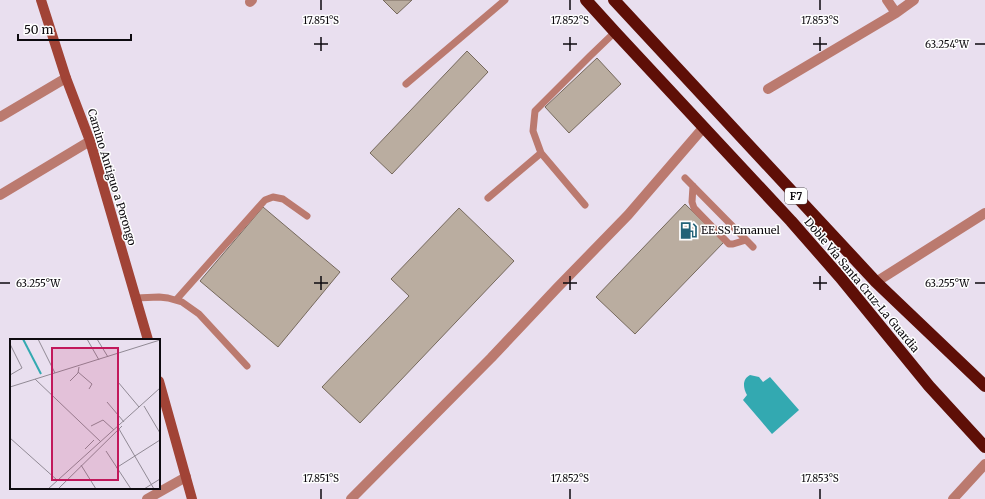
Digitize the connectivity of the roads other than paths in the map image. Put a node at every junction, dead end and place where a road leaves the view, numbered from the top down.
1 (41, 0) edge
2 (505, 0) edge
3 (586, 0) edge
4 (614, 0) edge
5 (887, 0) edge
6 (914, 0) edge
7 (896, 13) junction
8 (614, 32) junction
9 (66, 78) junction
10 (406, 84) dead end
11 (768, 89) dead end
12 (0, 117) edge
13 (703, 128) junction
14 (90, 141) junction
15 (541, 153) junction
16 (685, 178) dead end
17 (693, 186) junction
18 (0, 195) edge
19 (488, 198) dead end
20 (585, 205) dead end
21 (985, 213) edge
22 (307, 216) dead end
23 (746, 240) junction
24 (753, 247) dead end
25 (876, 282) junction
26 (136, 298) junction
27 (176, 300) junction
28 (148, 339) edge
29 (247, 366) dead end
30 (160, 385) edge
31 (985, 386) edge
32 (985, 447) edge
33 (985, 464) edge
34 (186, 477) junction
35 (147, 499) edge
36 (192, 499) edge
37 (351, 499) edge
38 (953, 499) edge

1 - 9 street, Camino Antiguo a Porongo
2 - 10 lane
3 - 8 highway, Doble Vía Santa Cruz-La Guardia / F7
4 - 25 highway, Doble Vía Santa Cruz-La Guardia / F7
5 - 7 street
6 - 7 street
7 - 11 street
8 - 13 highway, Doble Vía Santa Cruz-La Guardia / F7
8 - 15 lane
9 - 12 street
9 - 14 street, Camino Antiguo a Porongo
13 - 32 highway, Doble Vía Santa Cruz-La Guardia / F7
13 - 37 street
14 - 18 street
14 - 26 street, Camino Antiguo a Porongo
15 - 19 lane
15 - 20 lane
16 - 17 lane
17 - 23 lane
17 - 23 lane
21 - 25 street
22 - 27 lane
23 - 24 lane
25 - 31 highway, Doble Vía Santa Cruz-La Guardia / F7
26 - 27 lane
26 - 28 street, Camino Antiguo a Porongo
27 - 29 lane
30 - 34 street
33 - 38 street
34 - 35 street
34 - 36 street

